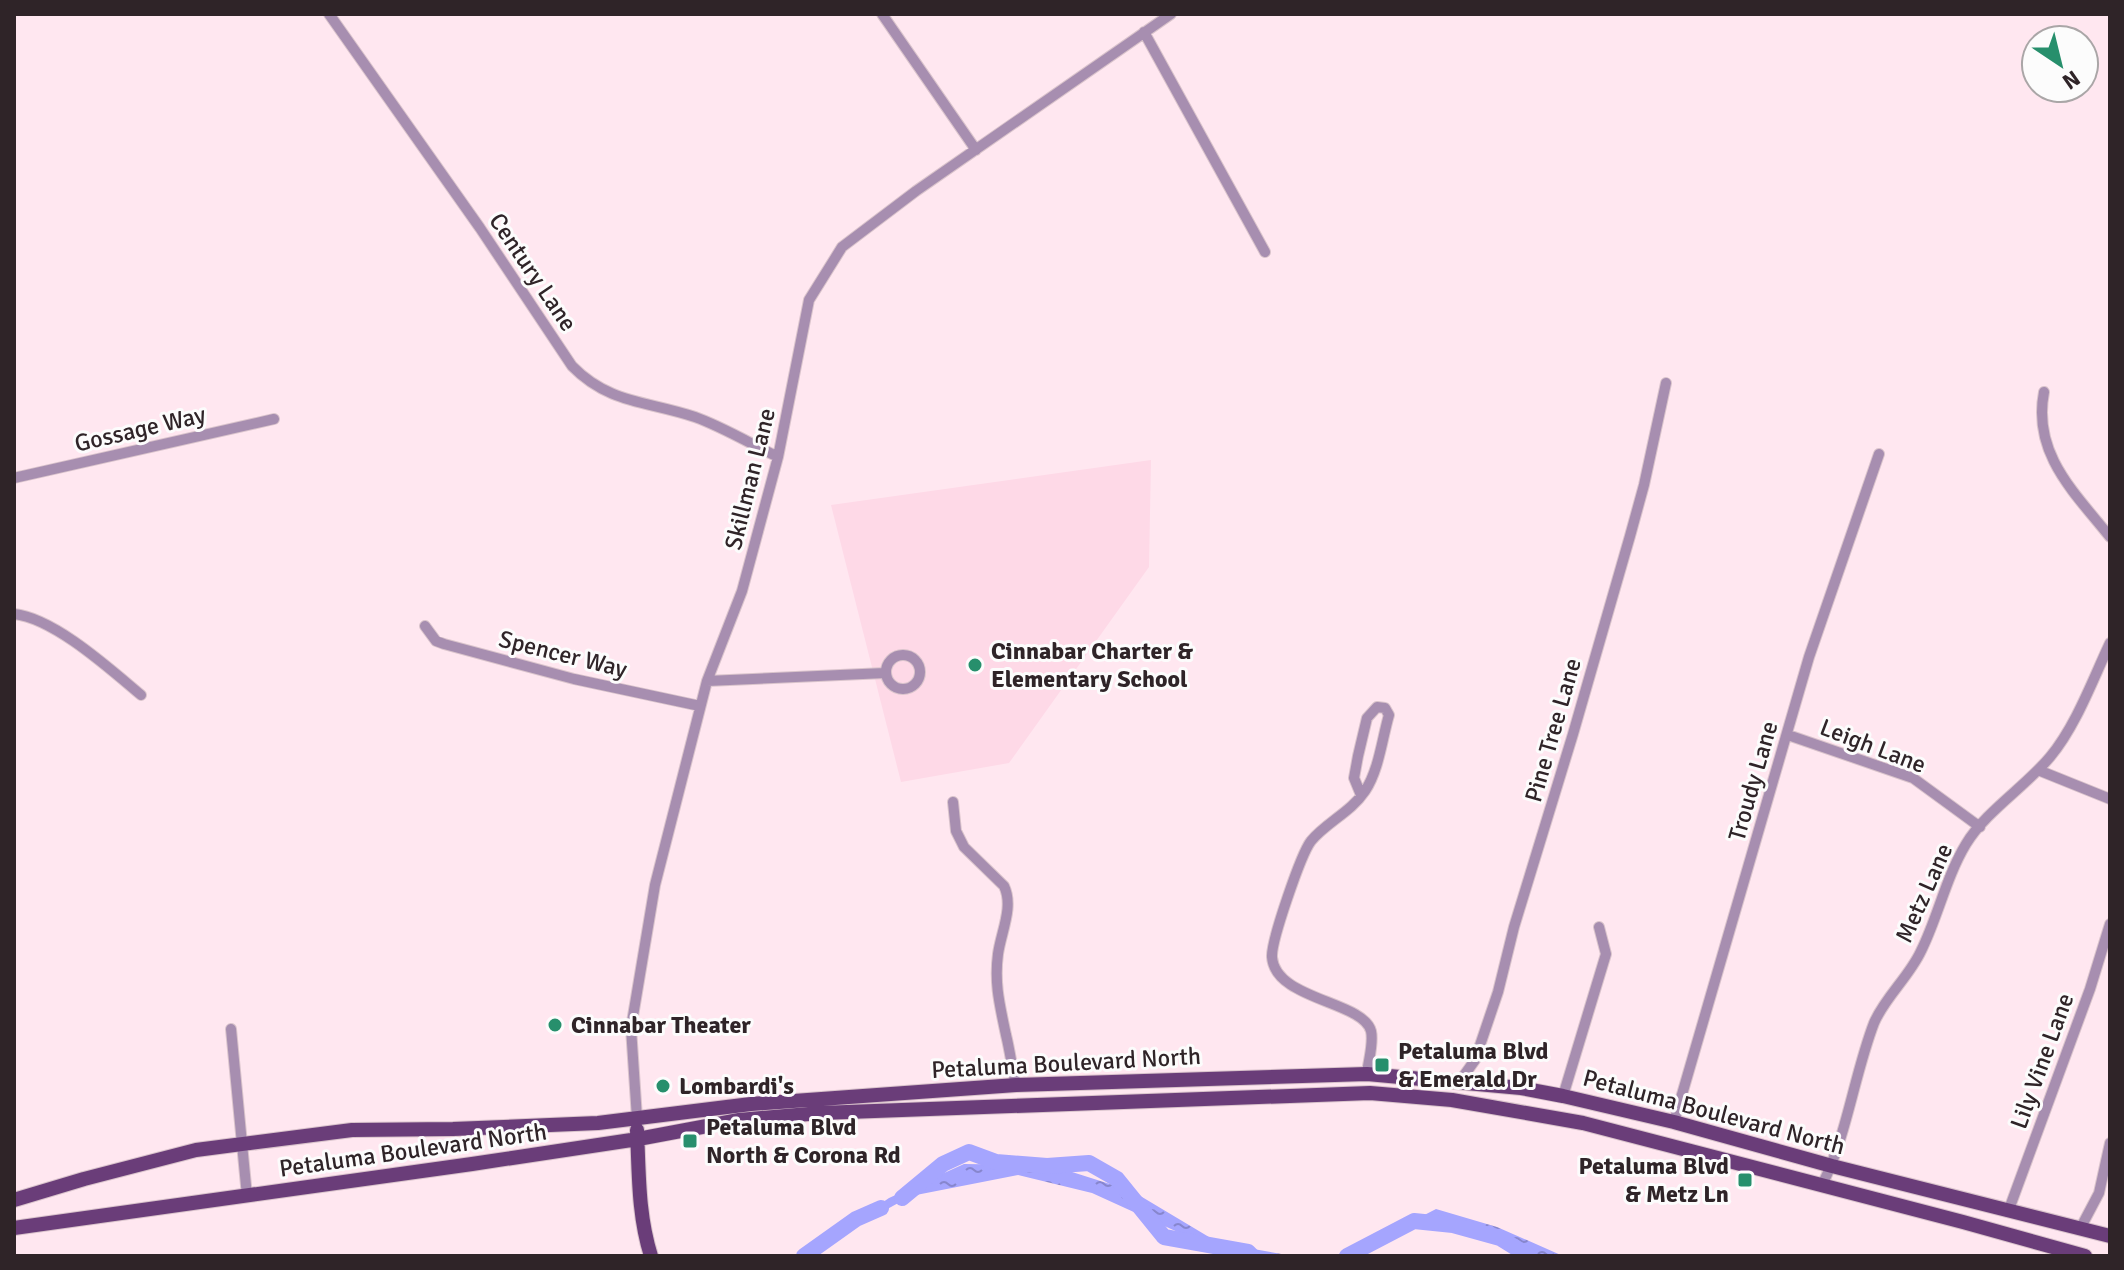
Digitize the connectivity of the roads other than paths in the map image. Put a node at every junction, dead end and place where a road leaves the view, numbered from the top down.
1 (329, 14) edge
2 (882, 14) edge
3 (1171, 14) edge
4 (1144, 32) junction
5 (976, 150) junction
6 (1265, 252) dead end
7 (1666, 383) dead end
8 (2044, 392) dead end
9 (274, 419) dead end
10 (1879, 454) dead end
11 (778, 457) junction
12 (14, 478) edge
13 (2110, 537) edge
14 (14, 614) edge
15 (425, 626) dead end
16 (2110, 643) edge
17 (885, 673) dead end
18 (707, 681) junction
19 (141, 695) dead end
20 (700, 706) junction
21 (1788, 735) junction
22 (2038, 770) junction
23 (1361, 795) junction
24 (2110, 799) edge
25 (953, 802) dead end
26 (1980, 827) junction
27 (2110, 924) edge
28 (1599, 927) dead end
29 (231, 1029) dead end
30 (1367, 1074) junction
31 (1460, 1081) junction
32 (1016, 1085) junction
33 (1563, 1096) junction
34 (637, 1118) junction
35 (1674, 1122) junction
36 (638, 1139) junction
37 (2110, 1143) edge
38 (241, 1145) junction
39 (1832, 1166) junction
40 (1822, 1185) junction
41 (247, 1196) junction
42 (14, 1200) edge
43 (2008, 1212) junction
44 (14, 1228) edge
45 (2080, 1229) junction
46 (2110, 1236) edge
47 (651, 1256) edge
48 (2085, 1256) edge

1 - 11 street, Century Lane
2 - 5 street
3 - 4 street, Skillman Lane
4 - 5 street, Skillman Lane
4 - 6 street
5 - 11 street, Skillman Lane
7 - 31 street, Pine Tree Lane
8 - 13 street
9 - 12 street, Gossage Way
10 - 21 street, Troudy Lane
11 - 18 street, Skillman Lane
14 - 19 street
15 - 20 street, Spencer Way
16 - 22 street, Metz Lane
17 - 18 street
18 - 20 street, Skillman Lane
20 - 34 street, Skillman Lane
21 - 26 street, Leigh Lane
21 - 35 street, Troudy Lane
22 - 24 street
22 - 26 street, Metz Lane
23 - 23 street
23 - 30 street
25 - 32 street
26 - 39 street, Metz Lane
27 - 43 street, Lily Vine Lane
28 - 33 street
29 - 38 street
30 - 31 main road, Petaluma Boulevard North
30 - 32 main road, Petaluma Boulevard North
31 - 33 main road, Petaluma Boulevard North
32 - 34 main road, Petaluma Boulevard North
33 - 35 main road, Petaluma Boulevard North
34 - 36 main road
34 - 38 main road, Petaluma Boulevard North
35 - 39 main road, Petaluma Boulevard North
36 - 40 main road, Petaluma Boulevard North
36 - 41 main road, Petaluma Boulevard North
36 - 47 main road
37 - 45 street
38 - 41 street
38 - 42 main road, Petaluma Boulevard North
39 - 40 street, Metz Lane
39 - 43 main road, Petaluma Boulevard North
40 - 48 main road, Petaluma Boulevard North
41 - 44 main road, Petaluma Boulevard North
43 - 45 main road, Petaluma Boulevard North
45 - 46 main road, Petaluma Boulevard North

